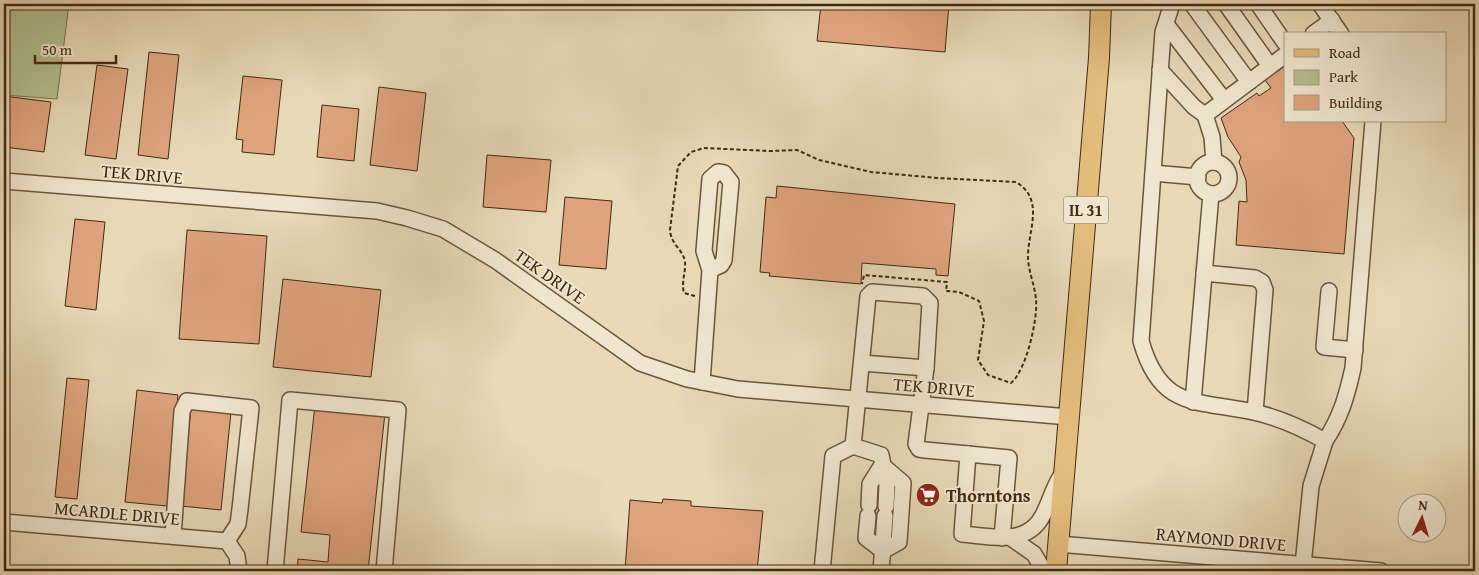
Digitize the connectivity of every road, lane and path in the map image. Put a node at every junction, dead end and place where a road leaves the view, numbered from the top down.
1 (1101, 4) edge
2 (1172, 4) edge
3 (1192, 4) edge
4 (1226, 4) edge
5 (1258, 4) edge
6 (1320, 4) edge
7 (1332, 20) junction
8 (1166, 24) junction
9 (1317, 32) edge
10 (1340, 32) edge
11 (1284, 42) edge
12 (1284, 56) edge
13 (1270, 66) junction
14 (1160, 70) junction
15 (1249, 82) junction
16 (1224, 100) junction
17 (1204, 115) junction
18 (1373, 122) edge
19 (1214, 162) junction
20 (1153, 173) junction
21 (1198, 177) junction
22 (4, 181) edge
23 (1212, 194) junction
24 (710, 270) junction
25 (1204, 273) junction
26 (1328, 292) dead end
27 (870, 294) junction
28 (708, 297) junction
29 (1355, 350) junction
30 (862, 363) junction
31 (926, 368) junction
32 (702, 382) junction
33 (858, 399) junction
34 (1193, 402) junction
35 (922, 404) junction
36 (1255, 412) junction
37 (1069, 417) junction
38 (1325, 440) junction
39 (854, 446) junction
40 (968, 454) junction
41 (882, 465) junction
42 (1064, 470) junction
43 (881, 511) junction
44 (4, 522) edge
45 (172, 536) junction
46 (1007, 538) junction
47 (227, 541) junction
48 (1058, 544) junction
49 (883, 551) junction
50 (1303, 565) junction
51 (239, 571) edge
52 (275, 571) edge
53 (384, 571) edge
54 (822, 571) edge
55 (881, 571) edge
56 (1044, 571) edge
57 (1056, 571) edge
58 (1381, 571) edge

1 - 37 main road, IL 31
2 - 8 street
3 - 15 street
4 - 13 street
5 - 11 street
6 - 7 street
7 - 9 street
7 - 10 street
8 - 14 street
8 - 16 street
12 - 13 street
13 - 15 street
14 - 17 street
14 - 20 street
15 - 16 street
16 - 17 street
17 - 19 street
18 - 29 street
19 - 21 street
19 - 23 street
20 - 21 street
20 - 34 street
21 - 23 street
22 - 32 street, TEK DRIVE
23 - 25 street
24 - 24 street
24 - 28 street
25 - 34 street
25 - 36 street
26 - 29 street
27 - 28 path
27 - 30 street
27 - 31 street
28 - 32 street
29 - 38 street
30 - 31 street
30 - 33 street
31 - 35 street
32 - 33 street, TEK DRIVE
33 - 35 street, TEK DRIVE
33 - 39 street
34 - 36 street
35 - 37 street, TEK DRIVE
35 - 40 street
36 - 38 street
37 - 42 main road, IL 31
38 - 50 street
39 - 41 street
39 - 54 street
40 - 46 street
40 - 46 street
41 - 43 street
41 - 43 street
41 - 49 street
42 - 46 street
42 - 48 main road, IL 31
43 - 49 street
43 - 49 street
44 - 45 street, MCARDLE DRIVE
45 - 47 street, MCARDLE DRIVE
45 - 47 street
46 - 56 street
47 - 51 street
48 - 50 street, RAYMOND DRIVE
48 - 57 main road, IL 31
49 - 55 street
50 - 58 street, RAYMOND DRIVE
52 - 53 street

